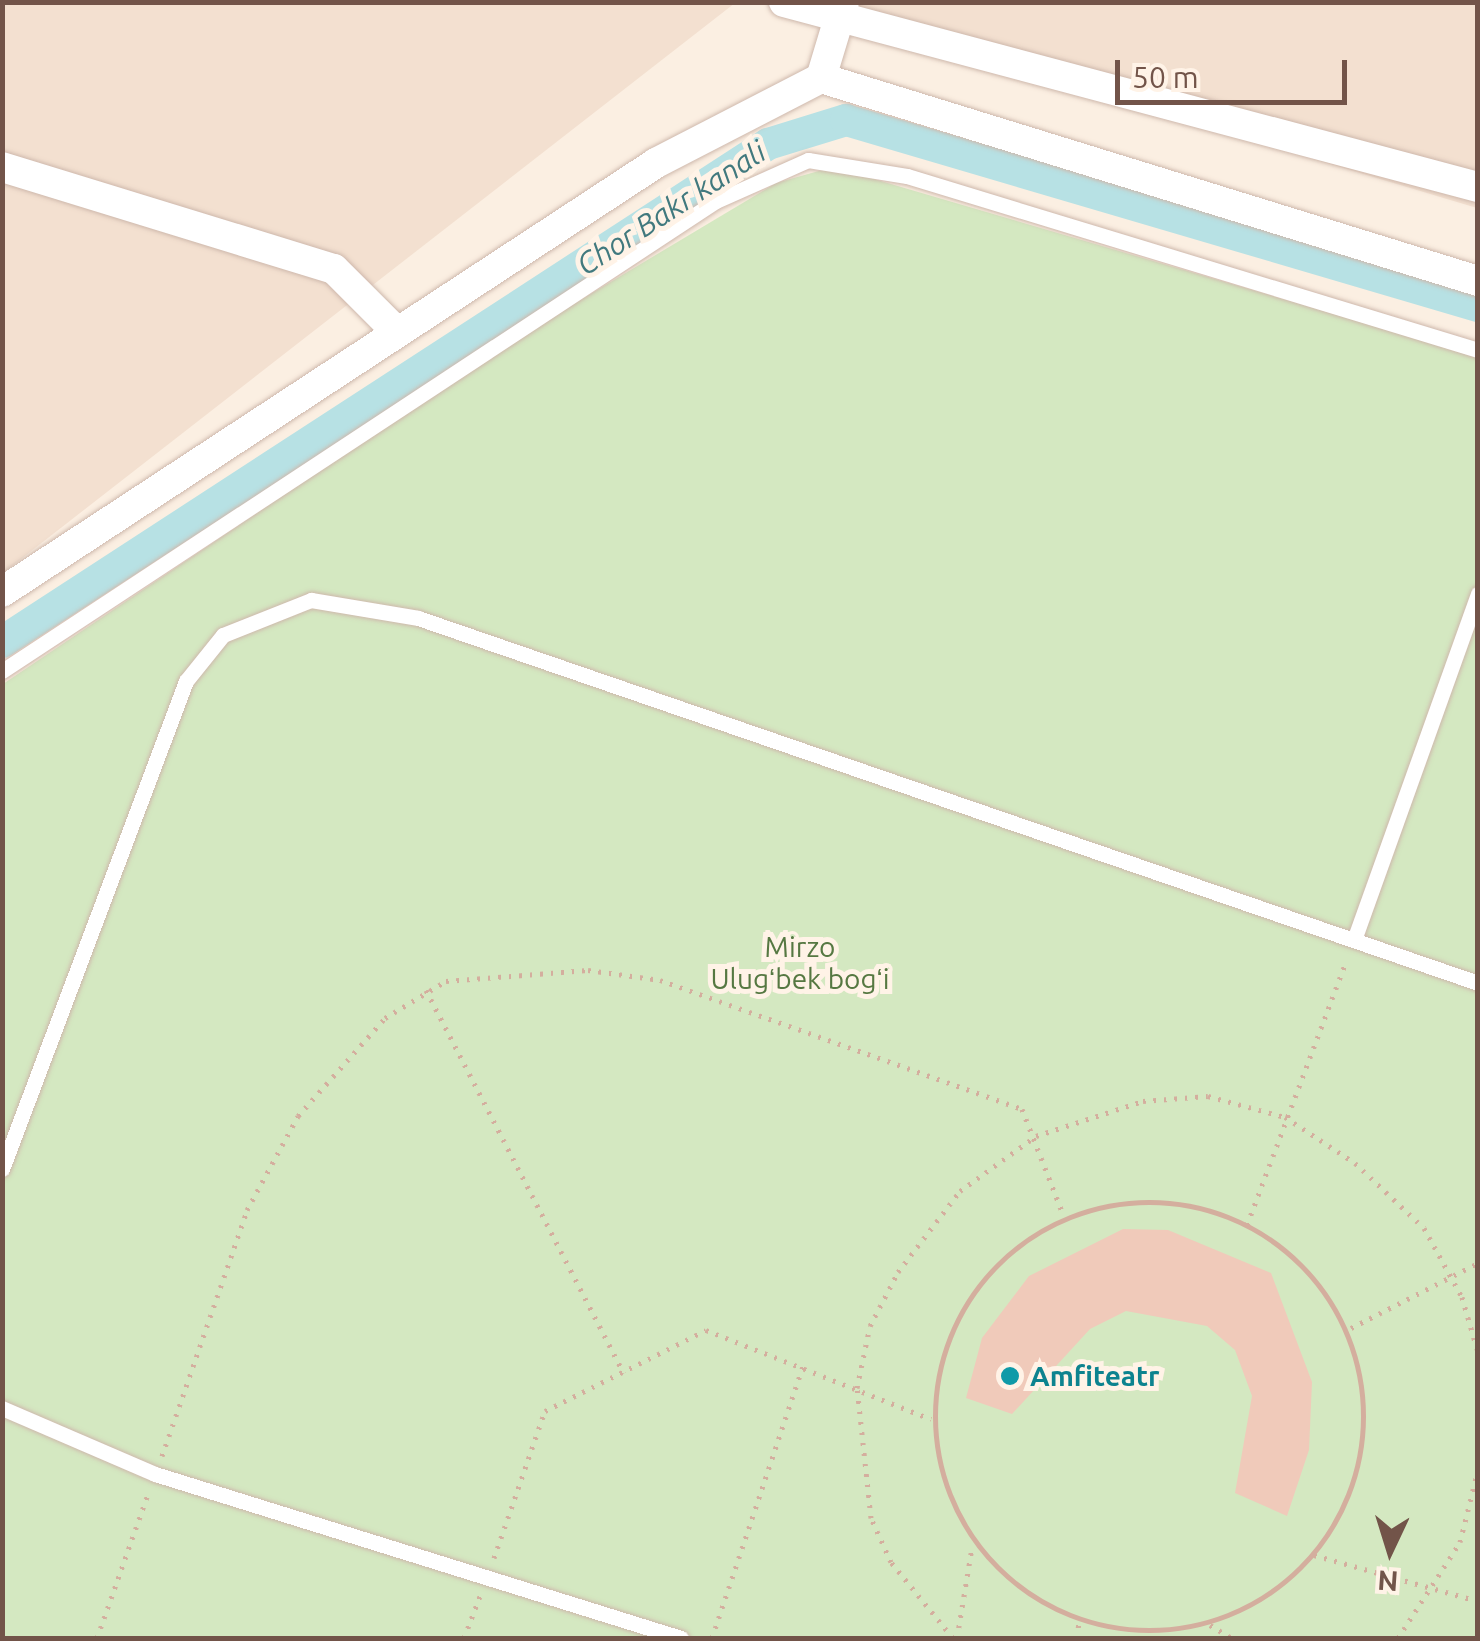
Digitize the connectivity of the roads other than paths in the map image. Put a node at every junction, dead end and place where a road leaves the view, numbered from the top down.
1 (784, 2) edge
2 (842, 10) edge
3 (821, 78) junction
4 (2, 167) edge
5 (1478, 187) edge
6 (1478, 281) edge
7 (397, 332) junction
8 (1478, 350) edge
9 (2, 592) edge
10 (1478, 593) edge
11 (2, 671) edge
12 (1354, 940) junction
13 (1478, 984) edge
14 (2, 1169) edge
15 (2, 1408) edge
16 (681, 1638) edge

1 - 2 street
2 - 3 street
2 - 5 street
3 - 6 street
3 - 7 street
4 - 7 street
7 - 9 street
8 - 11 lane
10 - 12 lane
12 - 13 lane
12 - 14 lane
15 - 16 lane

